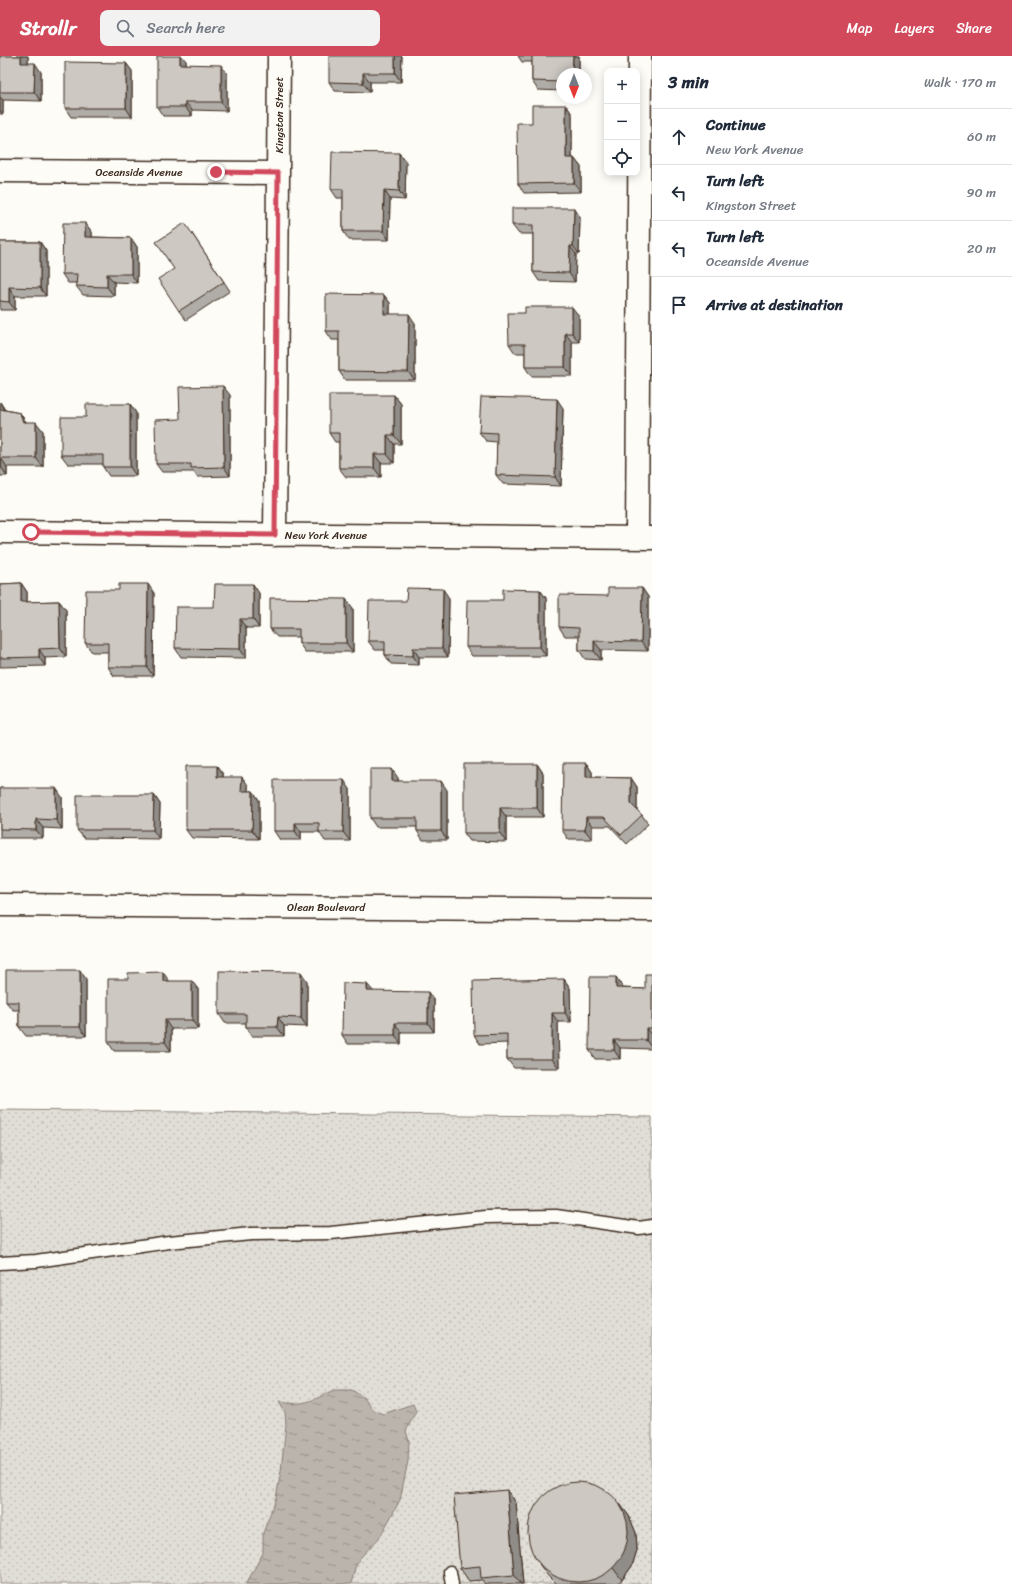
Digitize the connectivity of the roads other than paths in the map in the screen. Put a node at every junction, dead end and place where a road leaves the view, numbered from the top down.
1 (279, 56) edge
2 (640, 56) edge
3 (0, 171) edge
4 (278, 173) junction
5 (0, 532) edge
6 (275, 535) junction
7 (644, 538) edge
8 (0, 905) edge
9 (652, 910) edge
10 (652, 1226) edge
11 (0, 1263) edge

1 - 4 street, Kingston Street
2 - 7 street
3 - 4 street, Oceanside Avenue
4 - 6 street, Kingston Street
5 - 6 street, New York Avenue
6 - 7 street, New York Avenue
8 - 9 street, Olean Boulevard
10 - 11 lane

